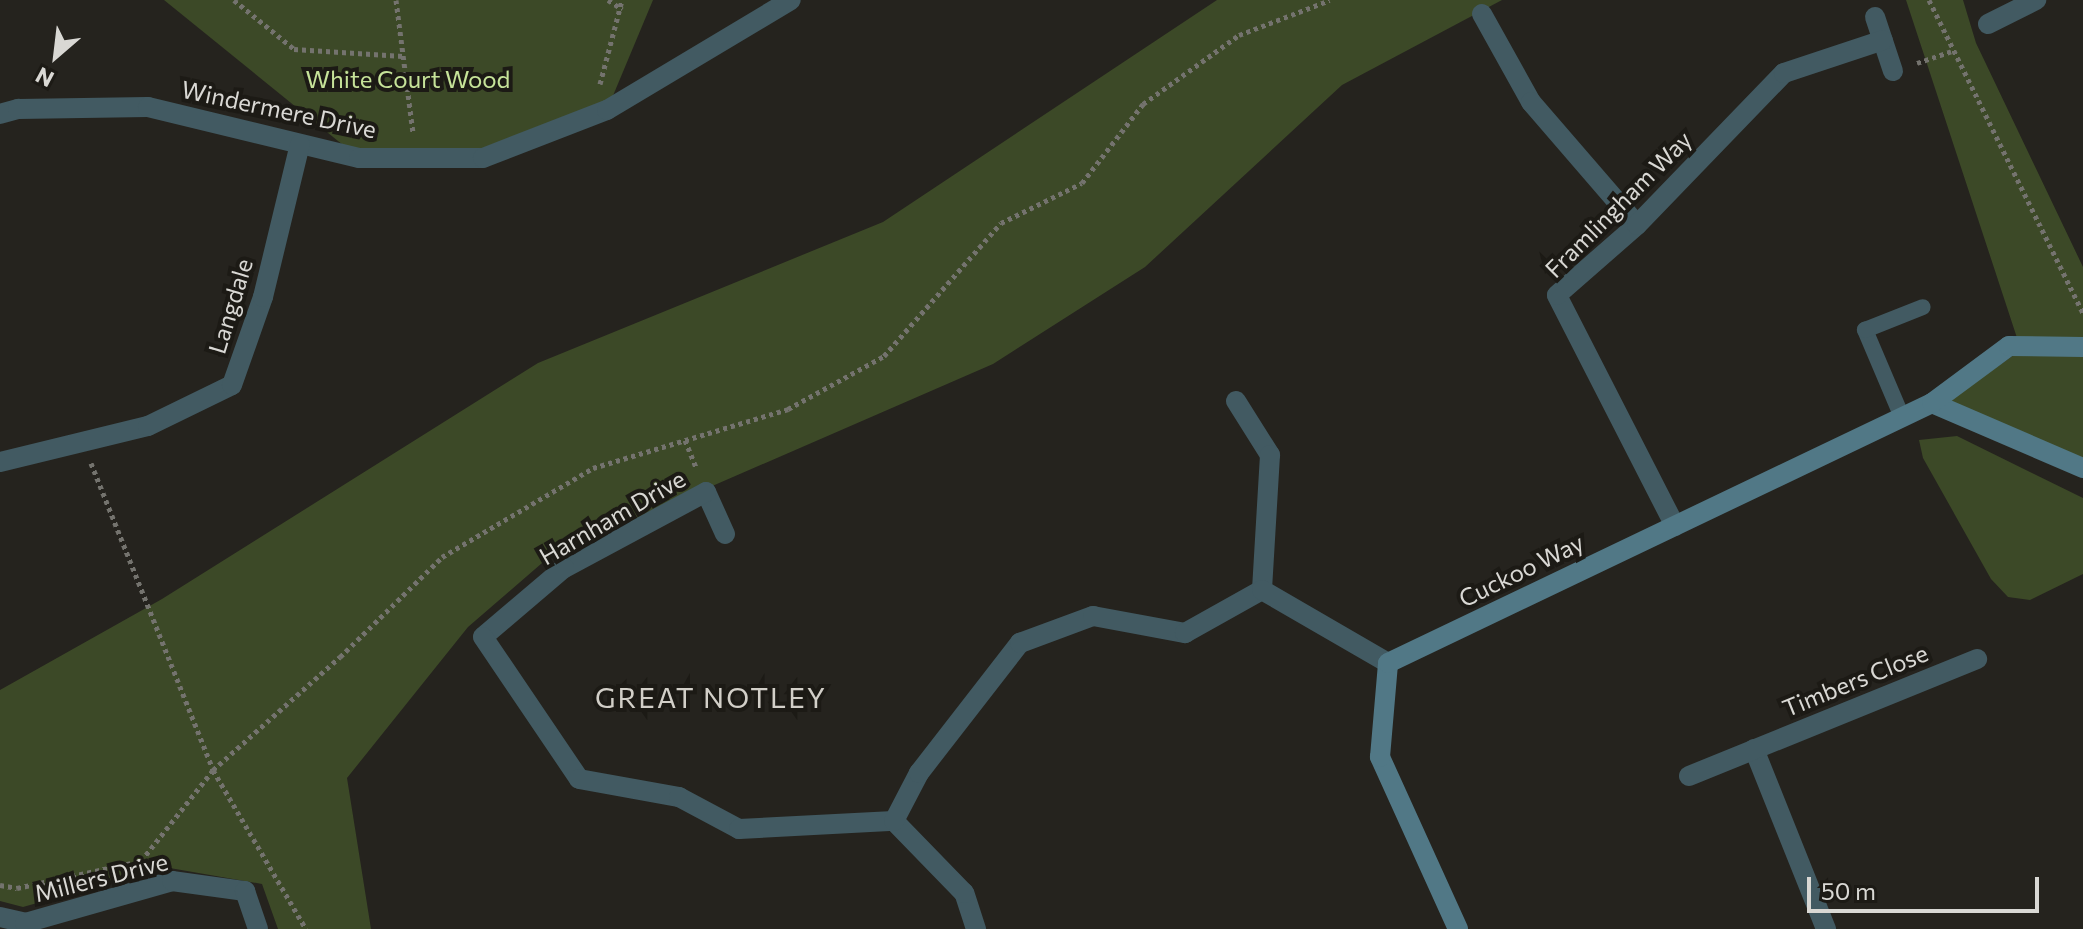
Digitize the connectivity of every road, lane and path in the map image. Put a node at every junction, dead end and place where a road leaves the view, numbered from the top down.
1 (234, 0) edge
2 (396, 0) edge
3 (608, 0) edge
4 (622, 0) edge
5 (791, 0) edge
6 (1330, 0) edge
7 (1929, 0) edge
8 (2036, 0) edge
9 (623, 10) junction
10 (1482, 14) dead end
11 (1875, 17) dead end
12 (1988, 24) dead end
13 (1883, 40) junction
14 (1951, 51) junction
15 (403, 56) junction
16 (1893, 71) joint
17 (0, 114) edge
18 (590, 116) junction
19 (300, 144) junction
20 (416, 158) junction
21 (1637, 225) junction
22 (1923, 307) dead end
23 (2083, 313) edge
24 (2083, 347) edge
25 (1236, 401) dead end
26 (1932, 403) junction
27 (1902, 417) junction
28 (83, 442) junction
29 (0, 462) edge
30 (2083, 468) edge
31 (1675, 526) junction
32 (725, 534) dead end
33 (1262, 590) junction
34 (1977, 659) dead end
35 (1388, 663) junction
36 (1754, 749) junction
37 (213, 770) junction
38 (1689, 776) dead end
39 (894, 821) junction
40 (0, 885) edge
41 (0, 917) edge
42 (26, 926) edge
43 (258, 929) edge
44 (306, 929) edge
45 (976, 929) edge
46 (1458, 929) edge
47 (1826, 929) edge

1 - 15 path
2 - 15 path
3 - 9 path
4 - 9 path
5 - 18 street, Windermere Drive
6 - 37 path
7 - 14 path
8 - 12 street
9 - 18 path
10 - 21 street
11 - 13 street
13 - 16 street
13 - 21 street, Framlingham Way
14 - 16 path
14 - 23 path
15 - 20 path
17 - 19 street, Windermere Drive
18 - 20 street, Windermere Drive
19 - 20 street, Windermere Drive
19 - 28 street, Langdale
21 - 31 street, Framlingham Way
22 - 27 lane
24 - 26 street, Cuckoo Way
25 - 33 street
26 - 27 street, Cuckoo Way
26 - 30 street
27 - 31 street, Cuckoo Way
28 - 29 street, Langdale
28 - 37 path
31 - 35 street, Cuckoo Way
32 - 39 street, Harnham Drive
33 - 35 street
33 - 39 street
34 - 36 street, Timbers Close
35 - 46 street
36 - 38 street, Timbers Close
36 - 47 street
37 - 40 path
37 - 44 path
39 - 45 street
41 - 42 street, Millers Drive
42 - 43 street, Millers Drive

